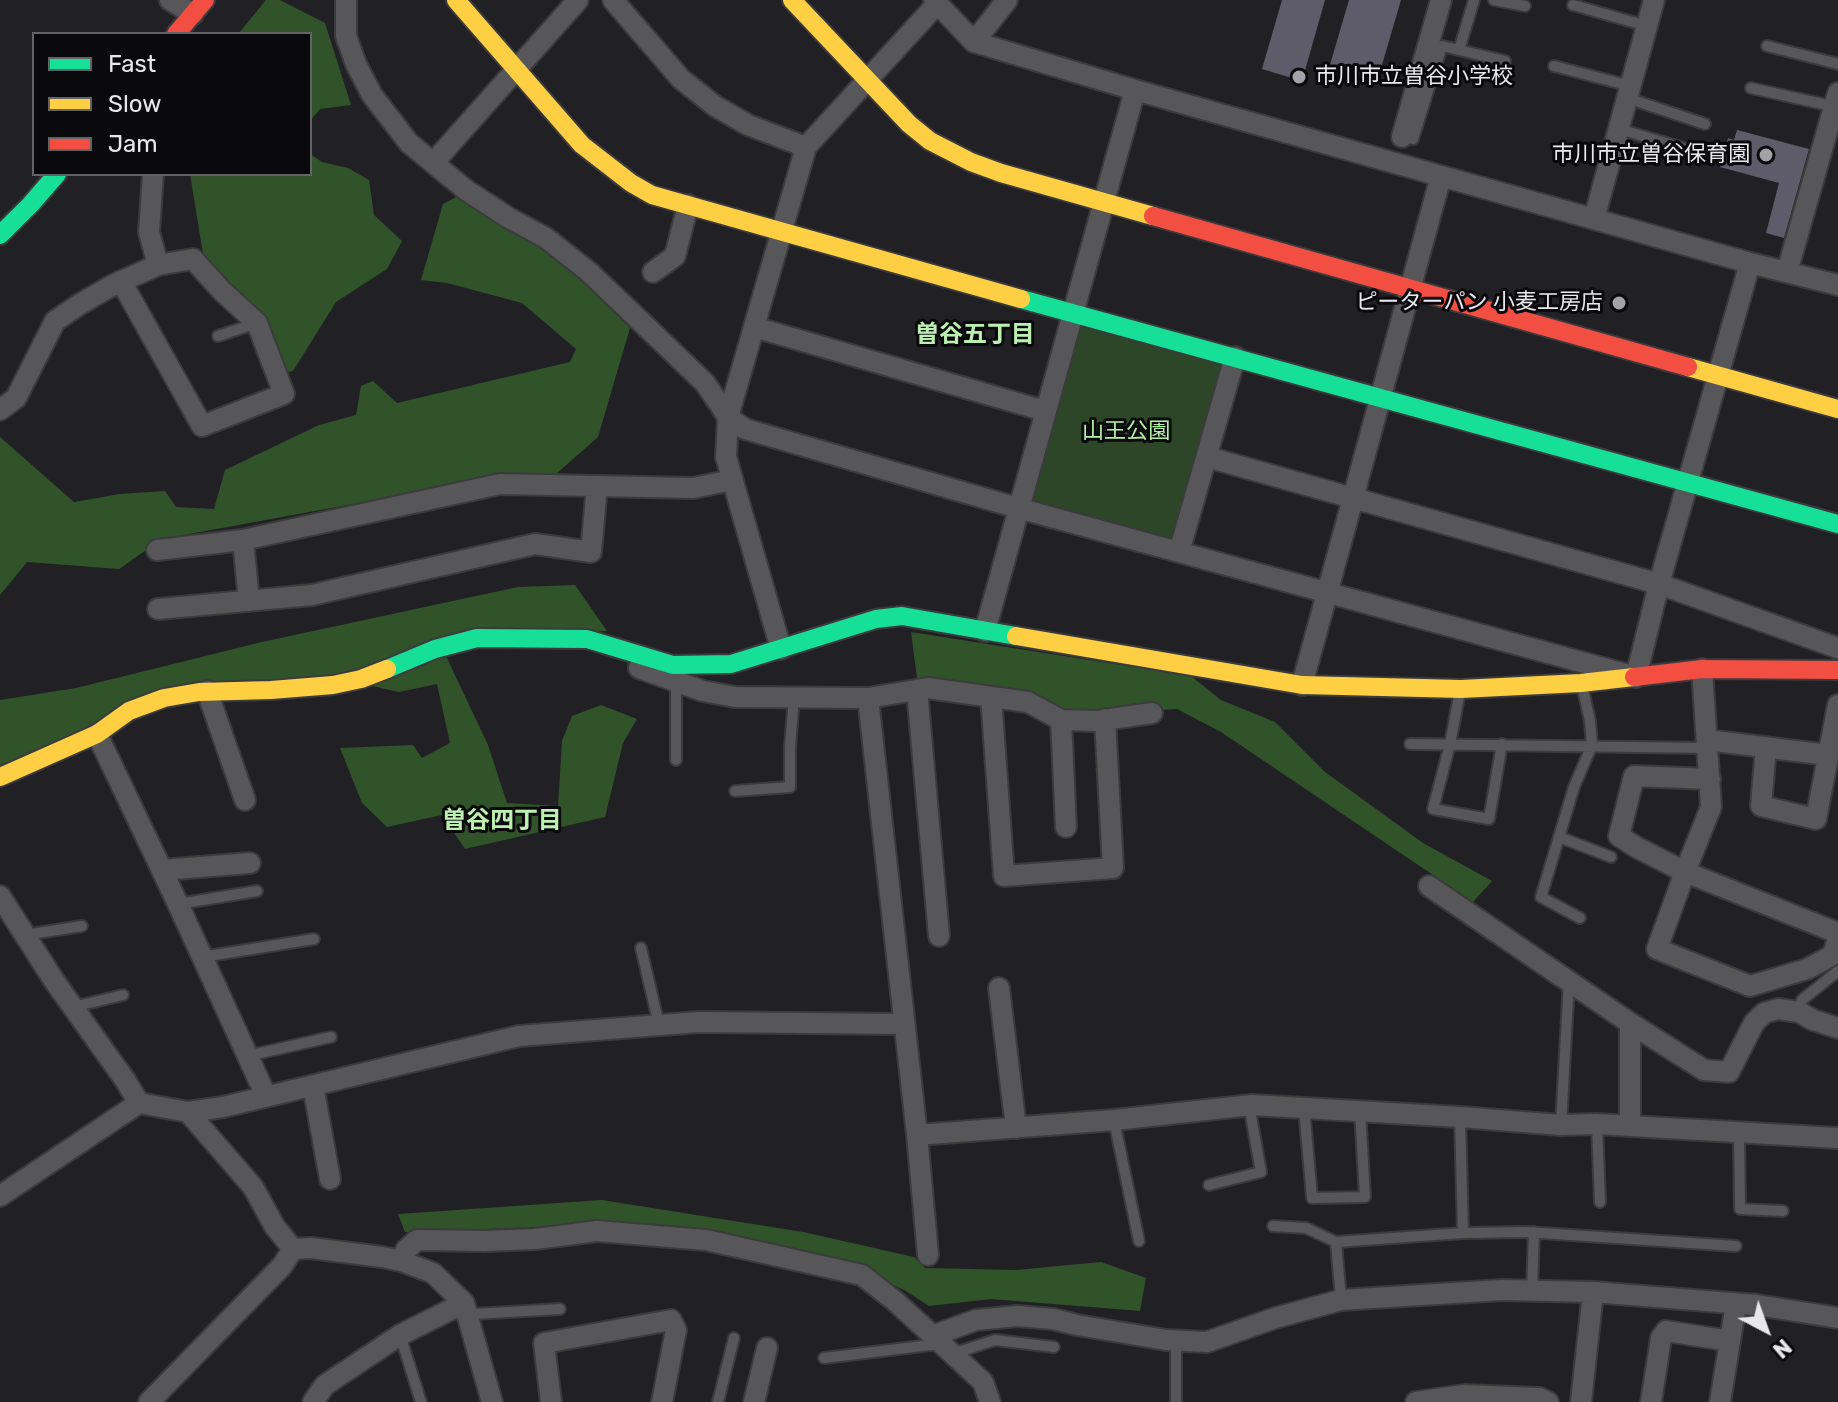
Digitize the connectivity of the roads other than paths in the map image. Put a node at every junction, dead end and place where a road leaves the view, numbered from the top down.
1 (346, 0) edge
2 (456, 0) edge
3 (578, 0) edge
4 (613, 0) edge
5 (792, 0) edge
6 (1007, 0) edge
7 (1441, 0) edge
8 (1474, 0) edge
9 (1494, 0) edge
10 (1654, 0) edge
11 (174, 1) edge
12 (935, 2) edge
13 (1573, 5) dead end
14 (1525, 6) dead end
15 (199, 7) edge
16 (1647, 26) junction
17 (178, 32) edge
18 (974, 42) junction
19 (1444, 46) junction
20 (1767, 46) dead end
21 (1505, 61) dead end
22 (1838, 64) edge
23 (1554, 66) dead end
24 (515, 70) junction
25 (867, 81) junction
26 (1751, 88) dead end
27 (1135, 90) junction
28 (1629, 92) junction
29 (1837, 103) edge
30 (1705, 124) dead end
31 (1619, 129) junction
32 (1408, 138) dead end
33 (806, 147) junction
34 (1683, 148) dead end
35 (434, 162) junction
36 (55, 176) edge
37 (153, 176) edge
38 (1441, 176) junction
39 (1104, 202) junction
40 (688, 205) junction
41 (1594, 219) junction
42 (781, 232) junction
43 (0, 235) edge
44 (1750, 263) junction
45 (158, 265) junction
46 (653, 272) dead end
47 (1787, 272) junction
48 (121, 281) junction
49 (1838, 285) edge
50 (1410, 288) junction
51 (1073, 314) junction
52 (257, 323) junction
53 (754, 327) junction
54 (218, 336) dead end
55 (1235, 357) junction
56 (1719, 375) junction
57 (1381, 397) junction
58 (1838, 409) edge
59 (0, 410) edge
60 (1045, 411) junction
61 (728, 417) junction
62 (1207, 457) junction
63 (732, 480) junction
64 (1689, 484) junction
65 (597, 486) junction
66 (1353, 497) junction
67 (1018, 508) junction
68 (1838, 524) edge
69 (243, 540) junction
70 (157, 550) dead end
71 (1179, 552) junction
72 (1659, 584) junction
73 (1327, 592) junction
74 (249, 601) junction
75 (158, 609) dead end
76 (985, 631) junction
77 (587, 639) junction
78 (1838, 648) edge
79 (781, 649) junction
80 (1702, 669) junction
81 (1838, 670) edge
82 (1636, 677) junction
83 (676, 682) junction
84 (1581, 683) junction
85 (1302, 685) junction
86 (1461, 689) junction
87 (917, 690) junction
88 (207, 691) junction
89 (794, 697) junction
90 (991, 697) junction
91 (868, 698) junction
92 (1838, 705) edge
93 (1152, 713) dead end
94 (1105, 719) junction
95 (1061, 720) junction
96 (97, 734) junction
97 (1410, 744) dead end
98 (1450, 744) junction
99 (1502, 744) junction
100 (1707, 744) junction
101 (1592, 745) junction
102 (1766, 747) junction
103 (1828, 755) junction
104 (676, 760) dead end
105 (0, 777) edge
106 (1710, 779) junction
107 (735, 791) dead end
108 (245, 800) dead end
109 (1066, 827) dead end
110 (1559, 837) junction
111 (1611, 857) dead end
112 (250, 863) dead end
113 (162, 870) junction
114 (1685, 872) junction
115 (1429, 886) dead end
116 (257, 891) dead end
117 (0, 896) edge
118 (178, 904) junction
119 (1580, 918) dead end
120 (82, 926) dead end
121 (25, 935) junction
122 (1838, 935) edge
123 (939, 936) dead end
124 (314, 939) dead end
125 (641, 948) dead end
126 (202, 957) junction
127 (1838, 971) edge
128 (1569, 981) junction
129 (999, 988) dead end
130 (123, 995) dead end
131 (73, 1007) junction
132 (1799, 1012) junction
133 (1630, 1023) junction
134 (904, 1024) junction
135 (659, 1025) junction
136 (1838, 1028) edge
137 (331, 1037) dead end
138 (247, 1056) junction
139 (313, 1086) junction
140 (266, 1096) junction
141 (139, 1103) junction
142 (1249, 1105) junction
143 (1304, 1108) junction
144 (1360, 1111) junction
145 (188, 1112) junction
146 (1460, 1117) junction
147 (1114, 1120) junction
148 (1597, 1124) junction
149 (1561, 1125) junction
150 (1630, 1126) junction
151 (1016, 1128) junction
152 (1739, 1133) junction
153 (917, 1135) junction
154 (1838, 1138) edge
155 (330, 1179) dead end
156 (1209, 1185) dead end
157 (0, 1196) edge
158 (1600, 1202) dead end
159 (1783, 1211) dead end
160 (1273, 1226) dead end
161 (1534, 1232) junction
162 (1463, 1233) junction
163 (1139, 1241) dead end
164 (1336, 1242) junction
165 (1736, 1246) dead end
166 (293, 1249) junction
167 (928, 1255) dead end
168 (401, 1261) junction
169 (1532, 1291) junction
170 (1593, 1292) junction
171 (1341, 1300) junction
172 (464, 1303) junction
173 (1736, 1304) junction
174 (560, 1309) dead end
175 (1838, 1318) edge
176 (400, 1335) junction
177 (734, 1338) dead end
178 (1176, 1340) junction
179 (1730, 1341) junction
180 (942, 1345) junction
181 (1054, 1347) dead end
182 (767, 1348) dead end
183 (824, 1358) dead end
184 (149, 1402) edge
185 (313, 1402) edge
186 (421, 1402) edge
187 (492, 1402) edge
188 (551, 1402) edge
189 (662, 1402) edge
190 (718, 1402) edge
191 (754, 1402) edge
192 (990, 1402) edge
193 (1176, 1402) edge
194 (1416, 1402) edge
195 (1548, 1402) edge
196 (1581, 1402) edge
197 (1651, 1402) edge
198 (1720, 1402) edge

1 - 35 street
2 - 24 street
3 - 24 street
4 - 33 street
5 - 25 street
6 - 18 street
7 - 19 street
8 - 19 lane
9 - 14 lane
10 - 16 street
11 - 15 street
12 - 18 street
12 - 25 street
13 - 16 lane
15 - 17 street
16 - 28 street
18 - 27 street
19 - 21 lane
19 - 32 street
20 - 22 lane
23 - 28 lane
24 - 35 street
24 - 40 street
25 - 33 street
25 - 39 street
26 - 29 lane
27 - 38 street
27 - 39 street
28 - 30 lane
28 - 31 street
29 - 47 street
31 - 34 lane
31 - 41 street
33 - 42 street
35 - 61 street
36 - 43 street
37 - 45 street
38 - 41 street
38 - 50 street
39 - 50 street
39 - 51 street
40 - 42 street
40 - 46 street
41 - 44 street
42 - 51 street
42 - 53 street
44 - 47 street
44 - 56 street
45 - 48 street
45 - 52 street
47 - 49 street
48 - 52 street
48 - 59 street
50 - 56 street
50 - 57 street
51 - 55 street
51 - 60 street
52 - 54 lane
53 - 60 street
53 - 61 street
55 - 57 street
55 - 62 street
56 - 58 street
56 - 64 street
57 - 64 street
57 - 66 street
60 - 67 street
61 - 63 street
61 - 67 street
62 - 66 street
62 - 71 street
63 - 65 street
63 - 79 street
64 - 68 street
64 - 72 street
65 - 69 street
65 - 74 street
66 - 72 street
66 - 73 street
67 - 71 street
67 - 76 street
69 - 70 street
69 - 74 street
71 - 73 street
72 - 78 street
72 - 82 street
73 - 82 street
73 - 85 street
74 - 75 street
76 - 79 street
76 - 85 street
77 - 79 street
77 - 83 street
77 - 88 street
80 - 81 street
80 - 82 street
80 - 100 street
82 - 84 street
83 - 89 street
83 - 104 lane
84 - 86 street
84 - 101 lane
85 - 86 street
86 - 98 lane
87 - 90 street
87 - 91 street
87 - 123 street
88 - 96 street
88 - 108 street
89 - 91 street
89 - 107 lane
90 - 94 street
90 - 95 street
91 - 134 street
92 - 103 street
93 - 94 street
94 - 95 street
95 - 109 street
96 - 105 street
96 - 113 street
97 - 98 lane
98 - 99 lane
98 - 99 lane
99 - 101 lane
100 - 101 lane
100 - 102 street
100 - 106 street
101 - 110 lane
102 - 103 street
102 - 103 street
106 - 114 street
106 - 114 street
110 - 111 lane
110 - 119 lane
112 - 113 street
113 - 118 street
114 - 122 street
114 - 122 street
115 - 128 street
116 - 118 lane
117 - 121 street
118 - 126 street
120 - 121 lane
121 - 131 street
124 - 126 lane
125 - 135 lane
126 - 138 street
127 - 132 lane
128 - 133 street
128 - 149 lane
129 - 151 street
130 - 131 lane
131 - 141 street
132 - 133 street
132 - 136 street
133 - 150 street
134 - 135 street
134 - 153 street
135 - 139 street
137 - 138 lane
138 - 140 street
139 - 140 street
139 - 155 street
140 - 145 street
141 - 145 street
141 - 157 street
142 - 143 street
142 - 147 street
142 - 156 lane
143 - 144 street
143 - 144 lane
144 - 146 street
145 - 166 street
146 - 149 street
146 - 162 lane
147 - 151 street
147 - 163 lane
148 - 149 street
148 - 150 street
148 - 158 lane
150 - 152 street
151 - 153 street
152 - 154 street
152 - 159 lane
153 - 167 street
160 - 164 lane
161 - 162 lane
161 - 165 lane
161 - 169 lane
162 - 164 lane
164 - 171 lane
166 - 168 street
166 - 184 street
168 - 172 street
168 - 180 street
169 - 170 street
169 - 171 street
170 - 173 street
170 - 196 street
171 - 178 street
172 - 174 lane
172 - 176 street
172 - 187 street
173 - 175 street
173 - 179 street
176 - 185 street
176 - 186 lane
177 - 190 lane
178 - 180 street
178 - 193 lane
179 - 197 street
179 - 198 street
180 - 181 lane
180 - 183 lane
180 - 192 street
182 - 191 street
188 - 189 street
194 - 195 street

